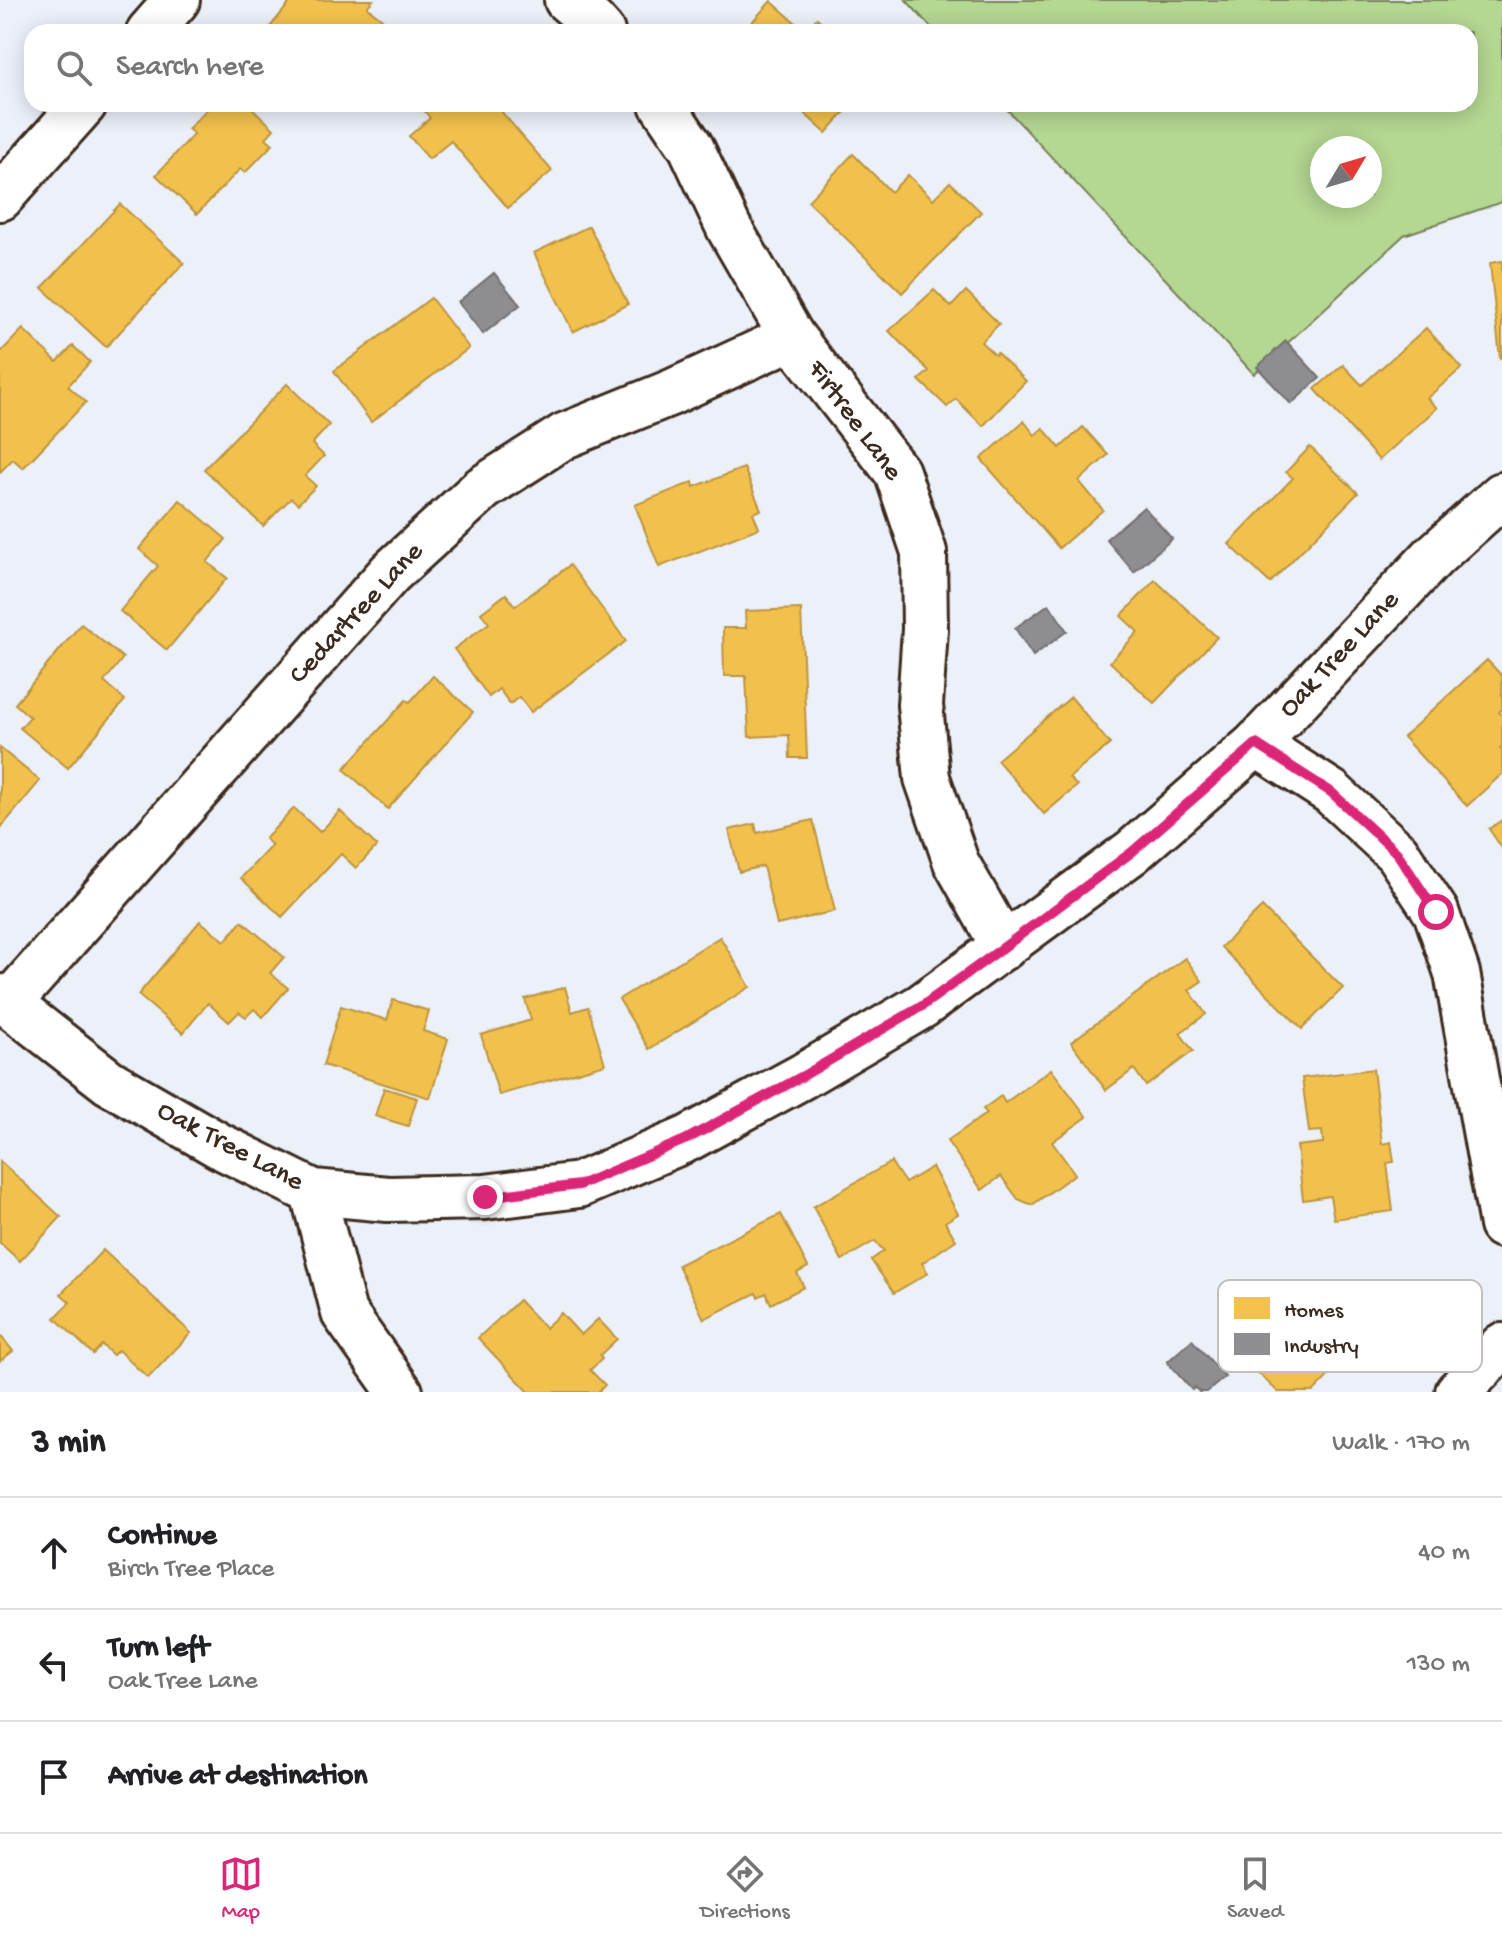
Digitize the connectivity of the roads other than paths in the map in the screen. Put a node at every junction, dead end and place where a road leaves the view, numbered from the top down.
1 (177, 0) edge
2 (567, 0) edge
3 (156, 24) edge
4 (595, 24) edge
5 (77, 112) edge
6 (667, 112) edge
7 (0, 198) edge
8 (792, 337) junction
9 (1502, 495) edge
10 (1256, 744) junction
11 (1004, 947) junction
12 (4, 1000) edge
13 (313, 1192) junction
14 (1502, 1225) edge
15 (1502, 1346) edge
16 (1482, 1367) edge
17 (1477, 1372) edge
18 (400, 1392) edge
19 (1458, 1392) edge

1 - 3 street
2 - 4 street
5 - 7 street
6 - 8 street, Firtree Lane
8 - 11 street, Firtree Lane
8 - 12 street, Cedartree Lane
9 - 10 street, Oak Tree Lane
10 - 11 street, Oak Tree Lane
10 - 14 street
11 - 13 street, Oak Tree Lane
12 - 13 street, Oak Tree Lane
13 - 18 street
15 - 16 street
17 - 19 street

